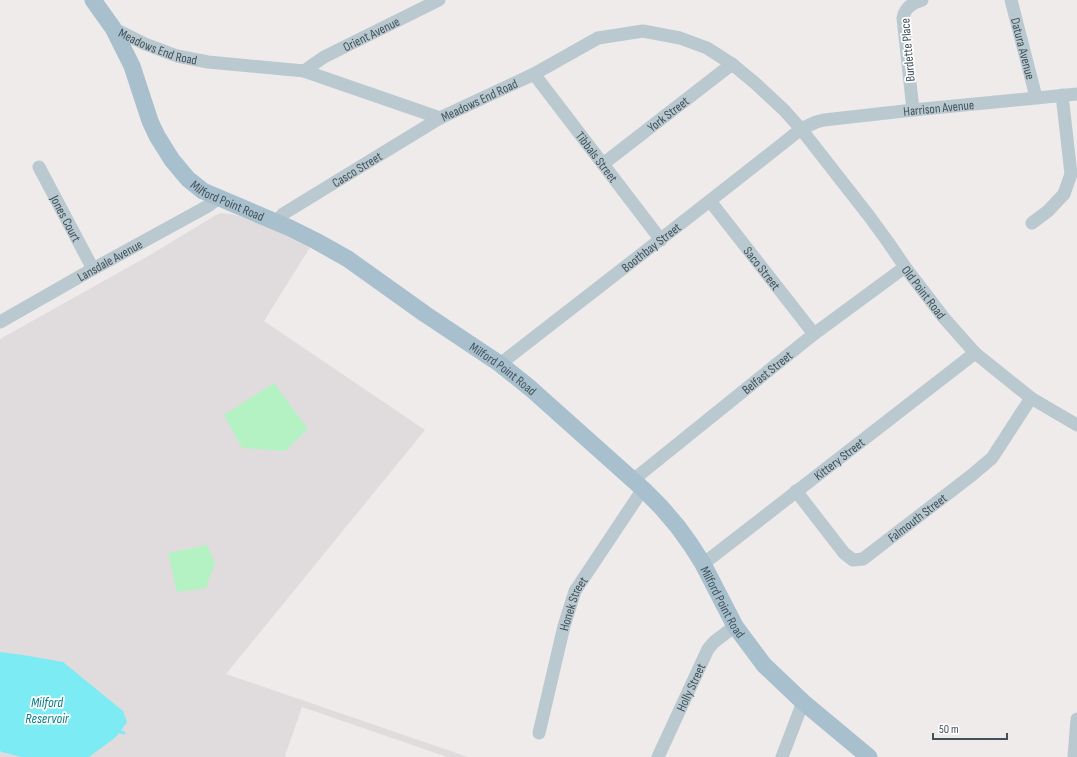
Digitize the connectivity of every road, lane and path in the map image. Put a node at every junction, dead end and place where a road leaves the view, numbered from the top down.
1 (93, 0) edge
2 (439, 0) edge
3 (922, 0) edge
4 (1012, 0) edge
5 (113, 28) junction
6 (732, 64) junction
7 (304, 71) junction
8 (534, 74) junction
9 (1077, 94) edge
10 (1062, 96) junction
11 (1036, 97) junction
12 (913, 110) junction
13 (440, 118) junction
14 (801, 129) junction
15 (603, 164) junction
16 (39, 167) dead end
17 (219, 198) junction
18 (710, 201) junction
19 (276, 222) junction
20 (1032, 223) dead end
21 (661, 240) junction
22 (905, 267) junction
23 (93, 269) junction
24 (0, 322) edge
25 (814, 334) junction
26 (975, 353) junction
27 (500, 364) junction
28 (1031, 398) junction
29 (1075, 421) edge
30 (638, 484) junction
31 (796, 491) junction
32 (702, 564) junction
33 (735, 626) junction
34 (803, 702) junction
35 (1077, 719) edge
36 (539, 733) dead end
37 (658, 757) edge
38 (782, 757) edge
39 (870, 757) edge
40 (1074, 757) edge

1 - 5 main road, Meadows End Road
2 - 7 street, Orient Avenue
3 - 12 street, Burdette Place
4 - 11 street, Datura Avenue
5 - 7 street, Meadows End Road
5 - 17 main road, Milford Point Road
6 - 8 street, Meadows End Road
6 - 14 street, Meadows End Road
6 - 15 street, York Street
7 - 13 street, Meadows End Road
8 - 13 street, Meadows End Road
8 - 15 street, Tibbals Street
9 - 10 street, Harrison Avenue
10 - 11 street, Harrison Avenue
10 - 20 street
11 - 12 street, Harrison Avenue
12 - 14 street, Harrison Avenue
13 - 19 street, Casco Street
14 - 18 street, Boothbay Street
14 - 22 street, Old Point Road
15 - 21 street, Tibbals Street
16 - 23 street, Jones Court
17 - 19 main road, Milford Point Road
17 - 23 street, Lansdale Avenue
18 - 21 street, Boothbay Street
18 - 25 street, Saco Street
19 - 27 main road, Milford Point Road
21 - 27 street, Boothbay Street
22 - 25 street, Belfast Street
22 - 26 street, Old Point Road
23 - 24 street, Lansdale Avenue
25 - 30 street, Belfast Street
26 - 28 street, Old Point Road
26 - 31 street, Kittery Street
27 - 30 main road, Milford Point Road
28 - 29 street, Old Point Road
28 - 31 street, Falmouth Street
30 - 32 main road, Milford Point Road
30 - 36 street, Honek Street
31 - 32 street, Kittery Street
32 - 33 main road, Milford Point Road
33 - 34 main road, Milford Point Road
33 - 37 street, Holly Street
34 - 38 street
34 - 39 main road, Milford Point Road
35 - 40 street

